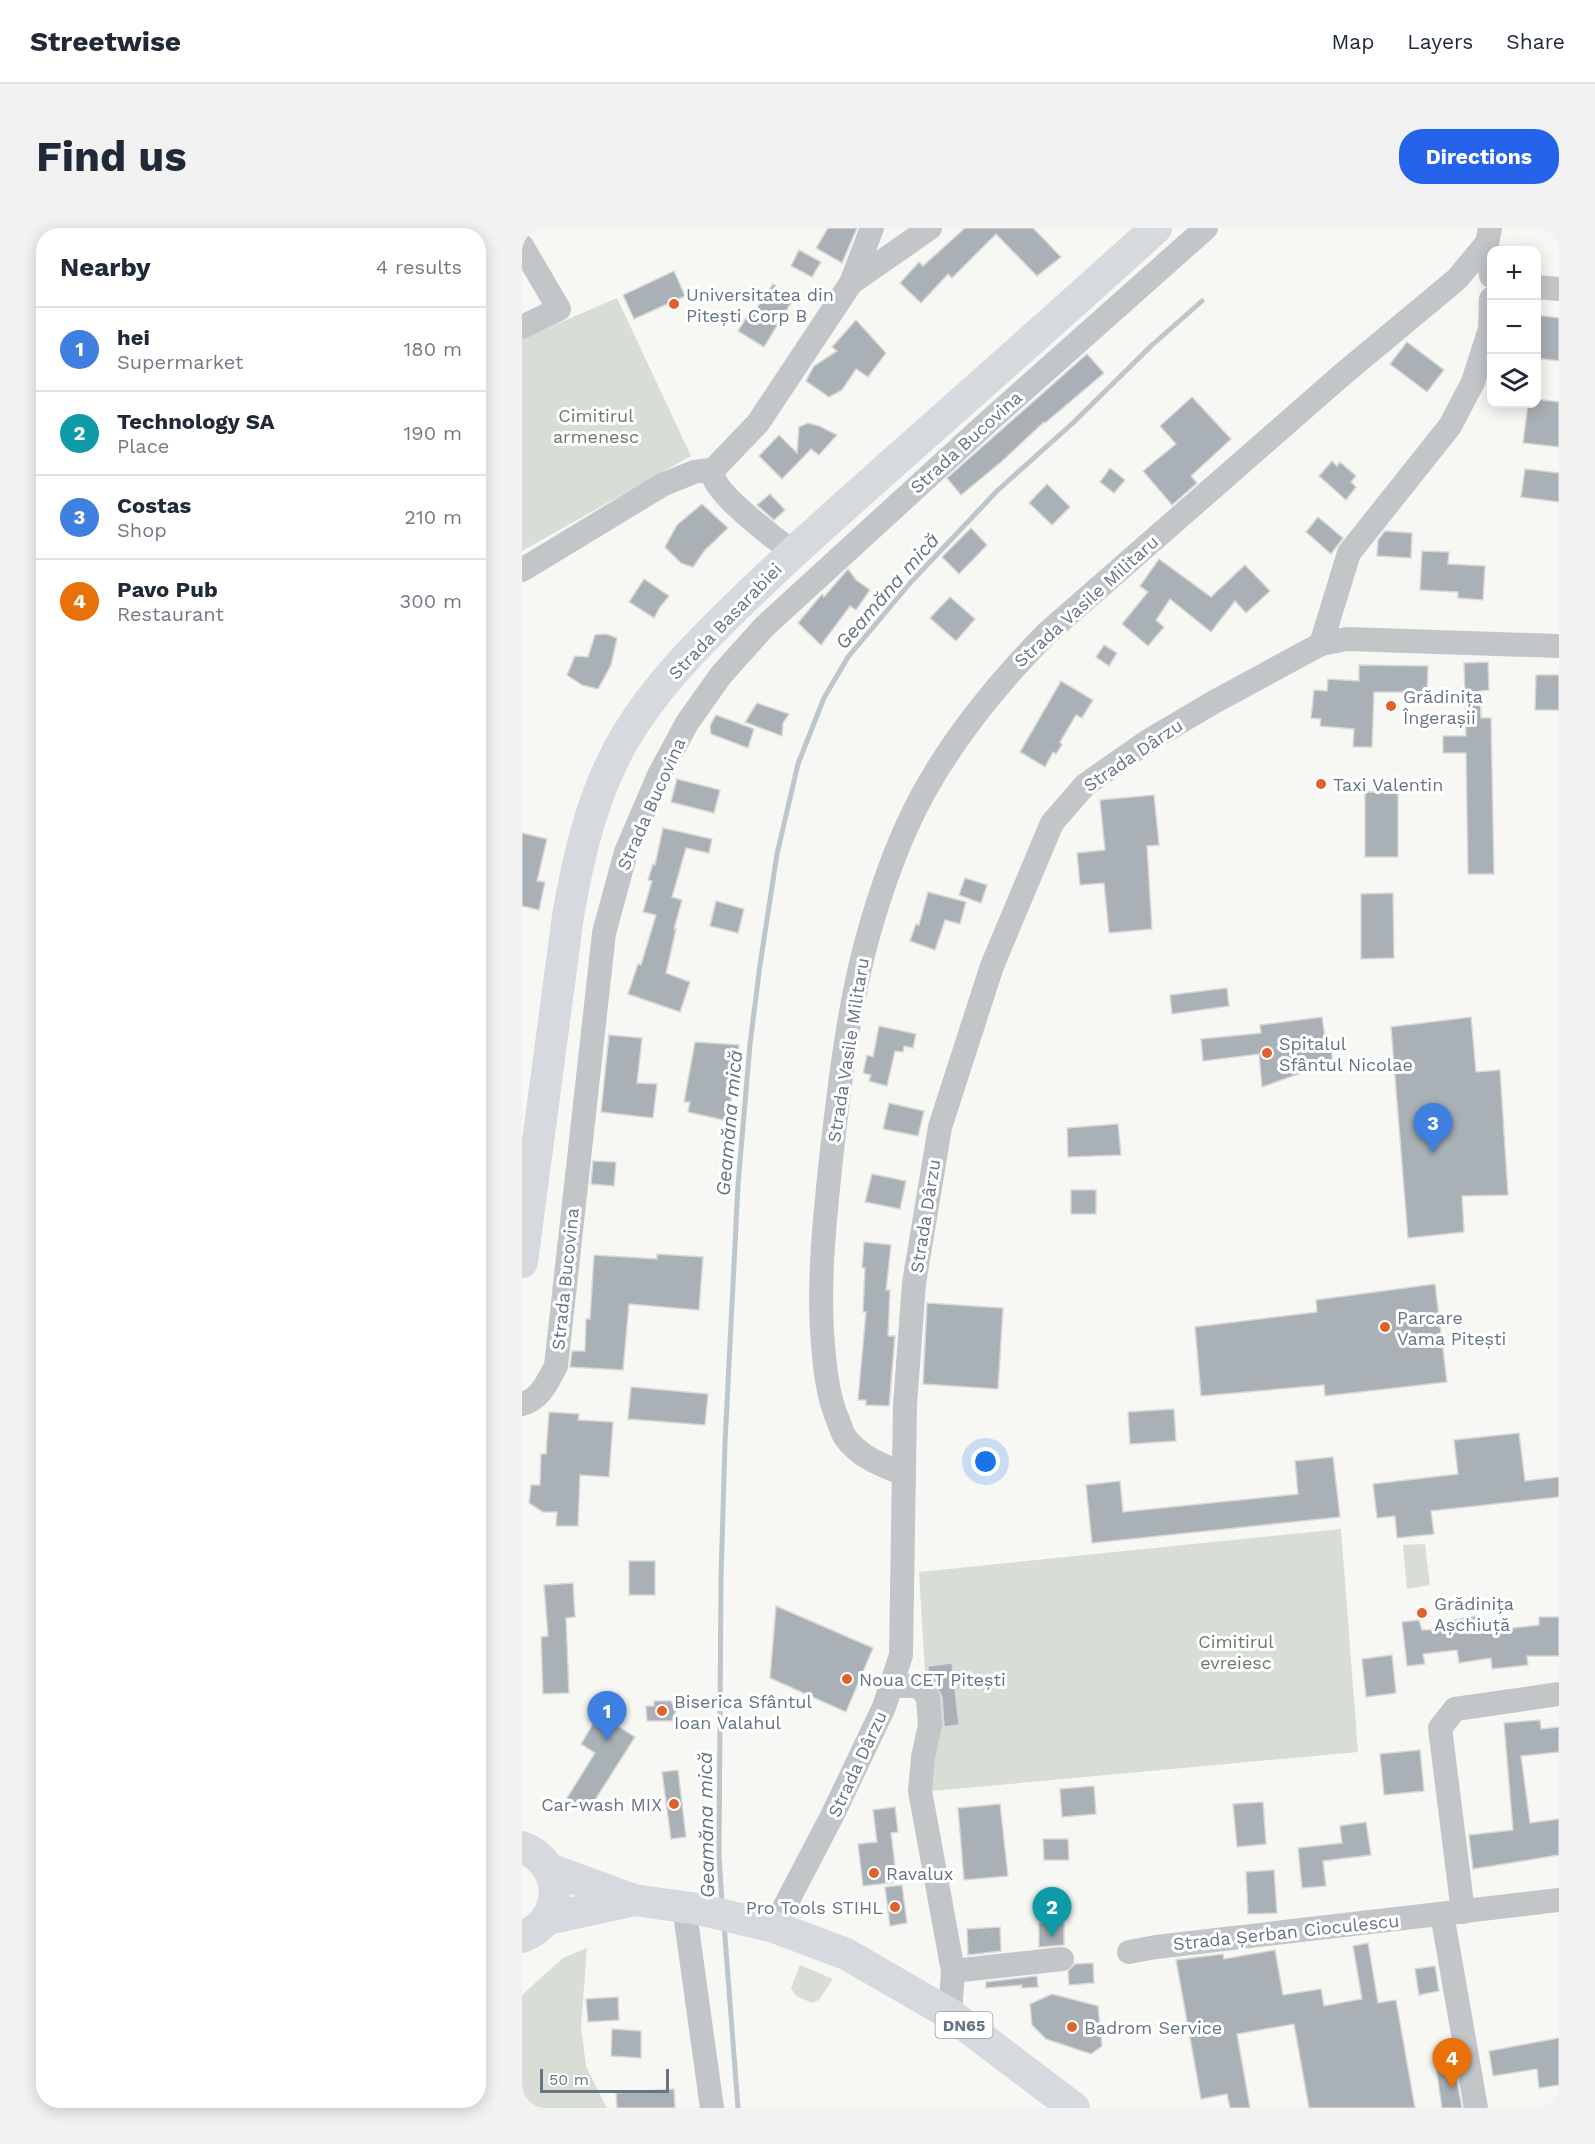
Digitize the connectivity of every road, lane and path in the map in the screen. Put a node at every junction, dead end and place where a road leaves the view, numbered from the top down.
1 (872, 228) edge
2 (930, 228) edge
3 (1156, 228) edge
4 (1206, 228) edge
5 (1488, 236) edge
6 (522, 246) edge
7 (851, 283) junction
8 (1541, 287) edge
9 (1559, 289) edge
10 (1491, 300) edge
11 (522, 327) edge
12 (714, 468) junction
13 (878, 475) junction
14 (901, 501) junction
15 (793, 552) junction
16 (522, 570) edge
17 (1322, 644) junction
18 (1559, 645) edge
19 (522, 1262) edge
20 (522, 1404) edge
21 (904, 1474) junction
22 (892, 1686) junction
23 (1559, 1694) edge
24 (531, 1848) edge
25 (1559, 1899) edge
26 (634, 1900) junction
27 (691, 1907) junction
28 (1453, 1913) junction
29 (774, 1927) junction
30 (530, 1933) edge
31 (1129, 1952) dead end
32 (1062, 1959) dead end
33 (952, 1971) junction
34 (950, 2014) junction
35 (712, 2108) edge
36 (1074, 2108) edge
37 (1476, 2108) edge

1 - 7 street
2 - 7 street
3 - 13 main road, Strada Basarabiei
4 - 14 street, Strada Bucovina
5 - 21 street, Strada Vasile Militaru
6 - 11 street
7 - 12 street
8 - 9 street
10 - 17 street
12 - 15 street
12 - 16 street
13 - 14 street
13 - 15 main road, Strada Basarabiei
14 - 20 street, Strada Bucovina
15 - 19 main road, Strada Basarabiei
17 - 18 street, Strada Dârzu
17 - 21 street, Strada Dârzu
21 - 22 street, Strada Dârzu
22 - 29 street, Strada Dârzu
22 - 33 street
23 - 28 street
24 - 26 main road
24 - 30 main road
25 - 28 street, Strada Șerban Cioculescu
26 - 27 main road, DN65
26 - 30 main road
27 - 29 main road, DN65
27 - 35 street
28 - 31 street, Strada Șerban Cioculescu
28 - 37 street
29 - 34 main road, DN65
32 - 33 street
33 - 34 street
34 - 36 main road, DN65

